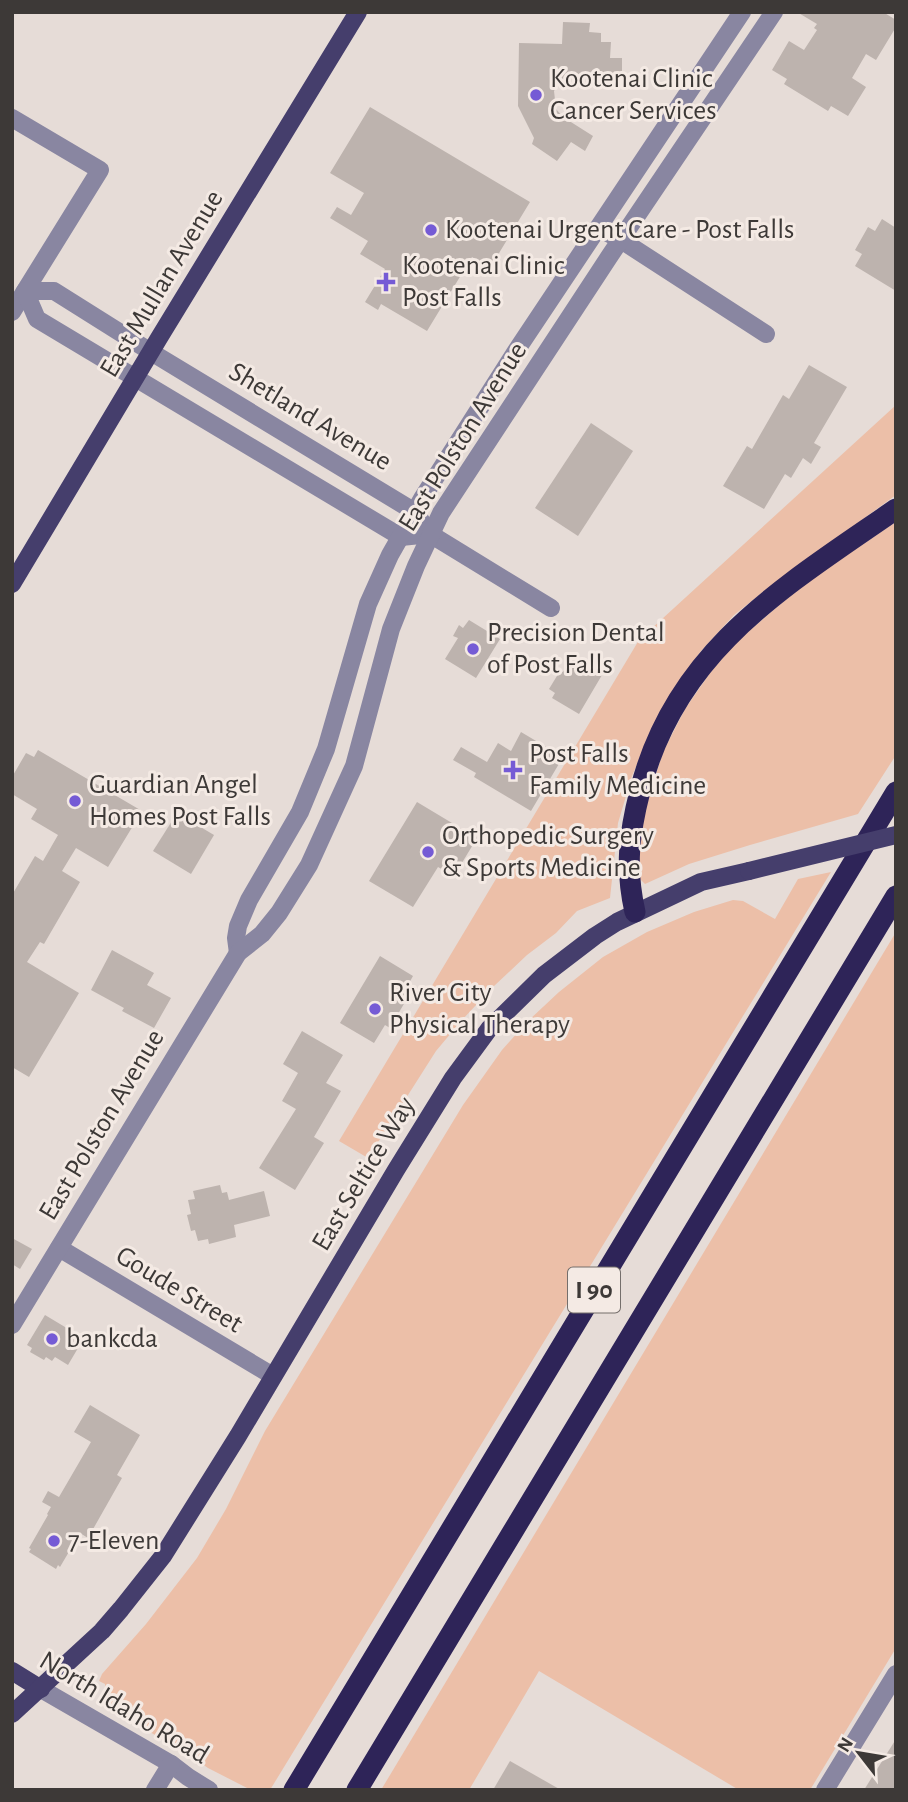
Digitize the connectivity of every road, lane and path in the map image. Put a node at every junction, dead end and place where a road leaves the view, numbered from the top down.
1 (358, 12) edge
2 (743, 12) edge
3 (774, 12) edge
4 (12, 118) edge
5 (599, 228) junction
6 (621, 240) junction
7 (25, 291) junction
8 (12, 312) edge
9 (766, 334) dead end
10 (151, 352) junction
11 (135, 378) junction
12 (896, 509) edge
13 (415, 512) junction
14 (430, 534) junction
15 (401, 537) junction
16 (12, 584) edge
17 (551, 608) dead end
18 (896, 792) edge
19 (896, 835) edge
20 (896, 896) edge
21 (635, 912) junction
22 (238, 953) junction
23 (59, 1248) junction
24 (12, 1325) edge
25 (272, 1376) junction
26 (12, 1671) edge
27 (896, 1674) edge
28 (41, 1689) junction
29 (891, 1693) edge
30 (12, 1714) edge
31 (171, 1763) junction
32 (155, 1790) edge
33 (209, 1790) edge
34 (294, 1790) edge
35 (357, 1790) edge
36 (825, 1790) edge

1 - 10 main road, East Mullan Avenue
2 - 5 street, East Polston Avenue
3 - 6 street, East Polston Avenue
4 - 7 street
5 - 6 street
5 - 13 street, East Polston Avenue
6 - 9 street
6 - 14 street, East Polston Avenue
7 - 8 street
7 - 10 street, Shetland Avenue
7 - 11 street, Shetland Avenue
10 - 11 main road, East Mullan Avenue
10 - 13 street, Shetland Avenue
11 - 15 street, Shetland Avenue
11 - 16 main road, East Mullan Avenue
12 - 21 highway
13 - 14 street, Shetland Avenue
13 - 15 street, East Polston Avenue
14 - 15 street
14 - 17 street
14 - 22 street, East Polston Avenue
15 - 22 street, East Polston Avenue
18 - 34 highway, I 90
19 - 21 main road, East Seltice Way, bridge
20 - 35 highway, I 90
21 - 25 main road, East Seltice Way
22 - 23 street, East Polston Avenue
23 - 24 street, East Polston Avenue
23 - 25 street, Goude Street
25 - 28 main road, East Seltice Way
26 - 28 main road, North Idaho Road
27 - 29 street
28 - 30 main road, East Seltice Way
28 - 31 street, North Idaho Road
29 - 36 street
31 - 32 street
31 - 33 street, North Idaho Road

